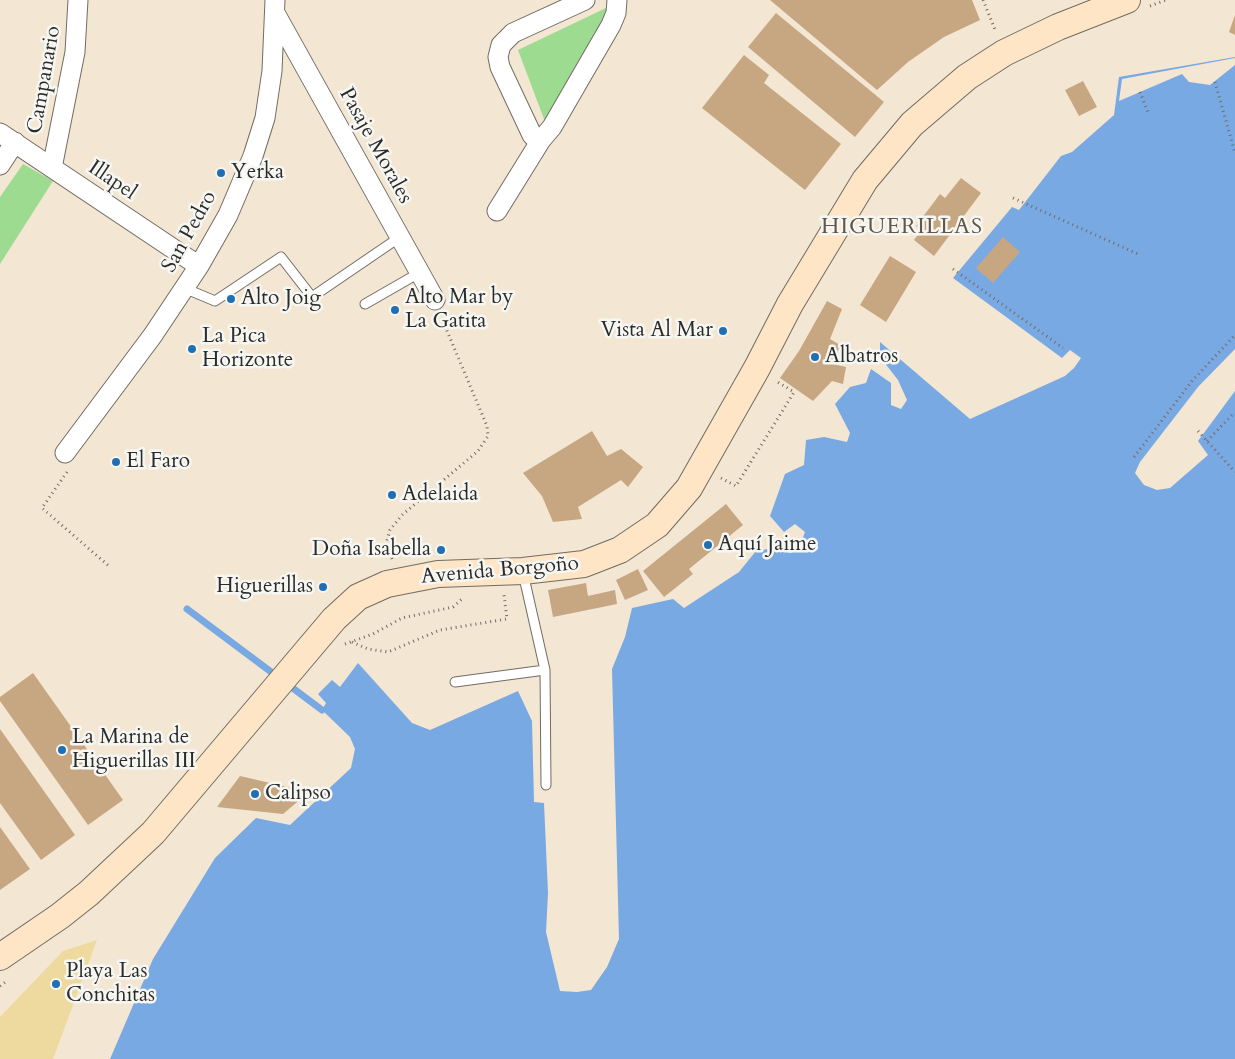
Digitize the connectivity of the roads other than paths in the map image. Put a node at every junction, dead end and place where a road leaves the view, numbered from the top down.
1 (78, 0) edge
2 (585, 0) edge
3 (616, 0) edge
4 (1127, 0) edge
5 (275, 7) edge
6 (7, 138) edge
7 (541, 140) junction
8 (0, 165) edge
9 (52, 168) junction
10 (497, 211) dead end
11 (400, 237) junction
12 (200, 266) junction
13 (420, 273) junction
14 (184, 288) junction
15 (434, 300) road end
16 (365, 304) dead end
17 (65, 454) road end
18 (523, 572) junction
19 (545, 670) junction
20 (454, 682) dead end
21 (546, 785) dead end
22 (0, 957) edge

1 - 9 street, Campanario
2 - 7 street
3 - 7 street
4 - 18 main road, Avenida Borgoño
5 - 11 street, Pasaje Morales
5 - 12 street, San Pedro
6 - 8 street
6 - 9 street, Illapel
7 - 10 street
9 - 12 street, Illapel
11 - 13 street, Pasaje Morales
11 - 14 lane
12 - 14 street, San Pedro
13 - 15 street, Pasaje Morales
13 - 16 lane
14 - 17 street, San Pedro
18 - 19 lane
18 - 22 main road, Avenida Borgoño
19 - 20 lane
19 - 21 lane

